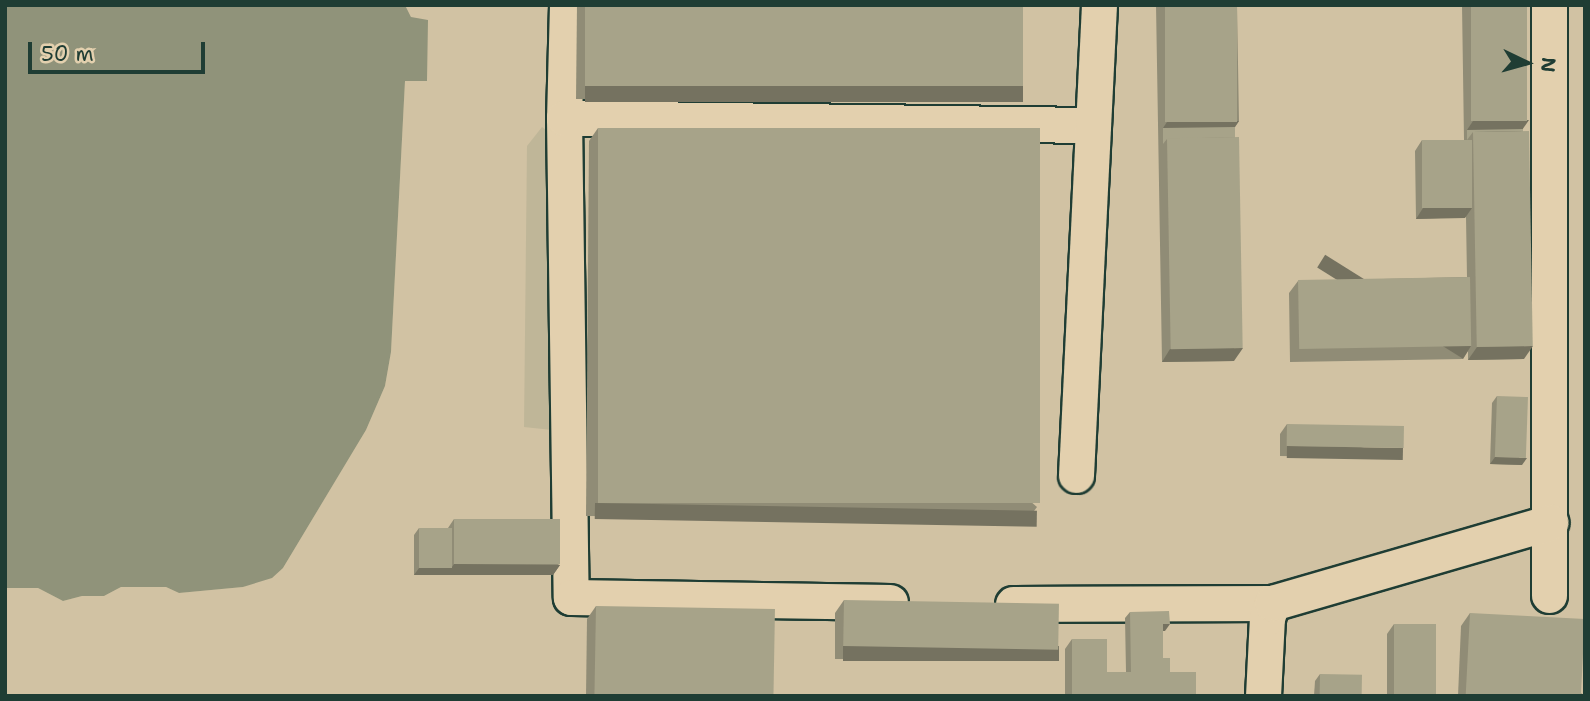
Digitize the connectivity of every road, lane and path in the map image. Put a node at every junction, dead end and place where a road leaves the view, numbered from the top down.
1 (566, 5) edge
2 (1099, 5) edge
3 (1549, 5) edge
4 (564, 118) junction
5 (1093, 125) junction
6 (1076, 475) dead end
7 (1549, 523) junction
8 (1549, 595) dead end
9 (916, 602) edge
10 (986, 603) edge
11 (1272, 603) junction
12 (1263, 696) edge

1 - 4 lane
2 - 5 lane
3 - 7 lane
4 - 5 lane
4 - 9 lane
5 - 6 lane
7 - 8 lane
7 - 11 lane
10 - 11 lane
11 - 12 lane

